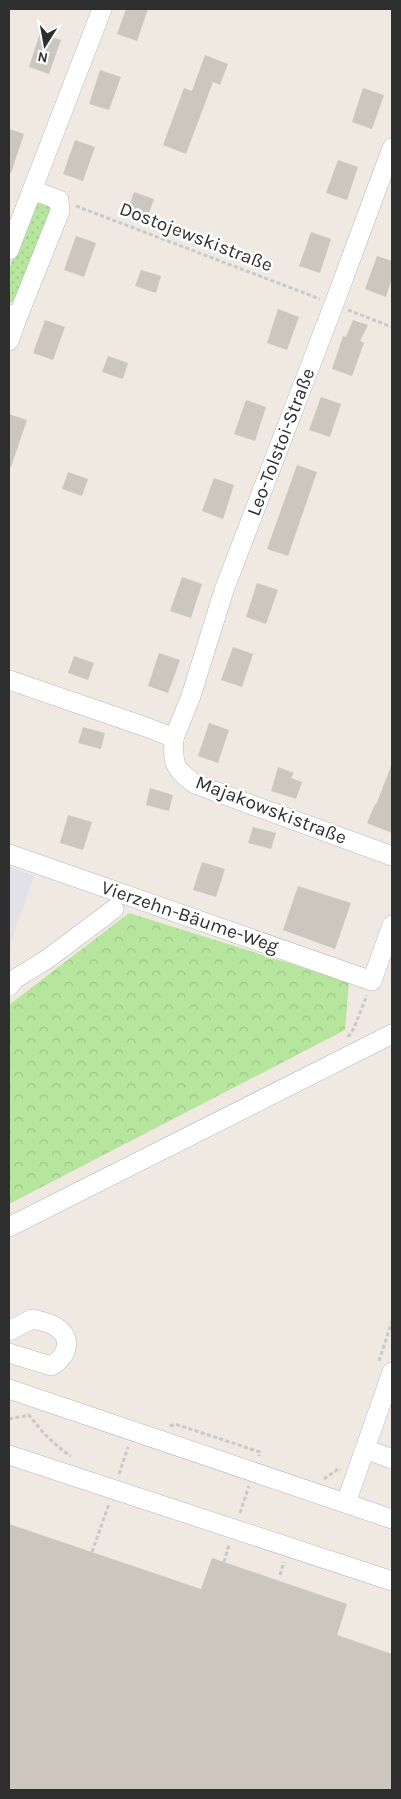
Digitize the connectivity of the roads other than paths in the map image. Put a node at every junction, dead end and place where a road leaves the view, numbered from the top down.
1 (102, 9) edge
2 (392, 148) edge
3 (32, 190) junction
4 (9, 250) edge
5 (13, 318) edge
6 (9, 341) edge
7 (9, 680) edge
8 (174, 738) junction
9 (9, 854) edge
10 (392, 856) edge
11 (114, 909) dead end
12 (392, 925) edge
13 (9, 986) edge
14 (392, 1034) edge
15 (9, 1227) edge
16 (9, 1331) edge
17 (9, 1353) edge
18 (392, 1372) edge
19 (9, 1389) edge
20 (365, 1450) junction
21 (9, 1455) edge
22 (392, 1459) edge
23 (346, 1503) junction
24 (392, 1519) edge
25 (392, 1581) edge

1 - 3 street
2 - 8 street, Leo-Tolstoi-Straße
3 - 4 street
3 - 5 street
5 - 6 street
7 - 8 street
8 - 10 street, Majakowskistraße
9 - 12 street, Vierzehn-Bäume-Weg
11 - 13 street
14 - 15 street
16 - 17 street
18 - 20 street
19 - 23 street
20 - 22 street
20 - 23 street
21 - 25 street
23 - 24 street

